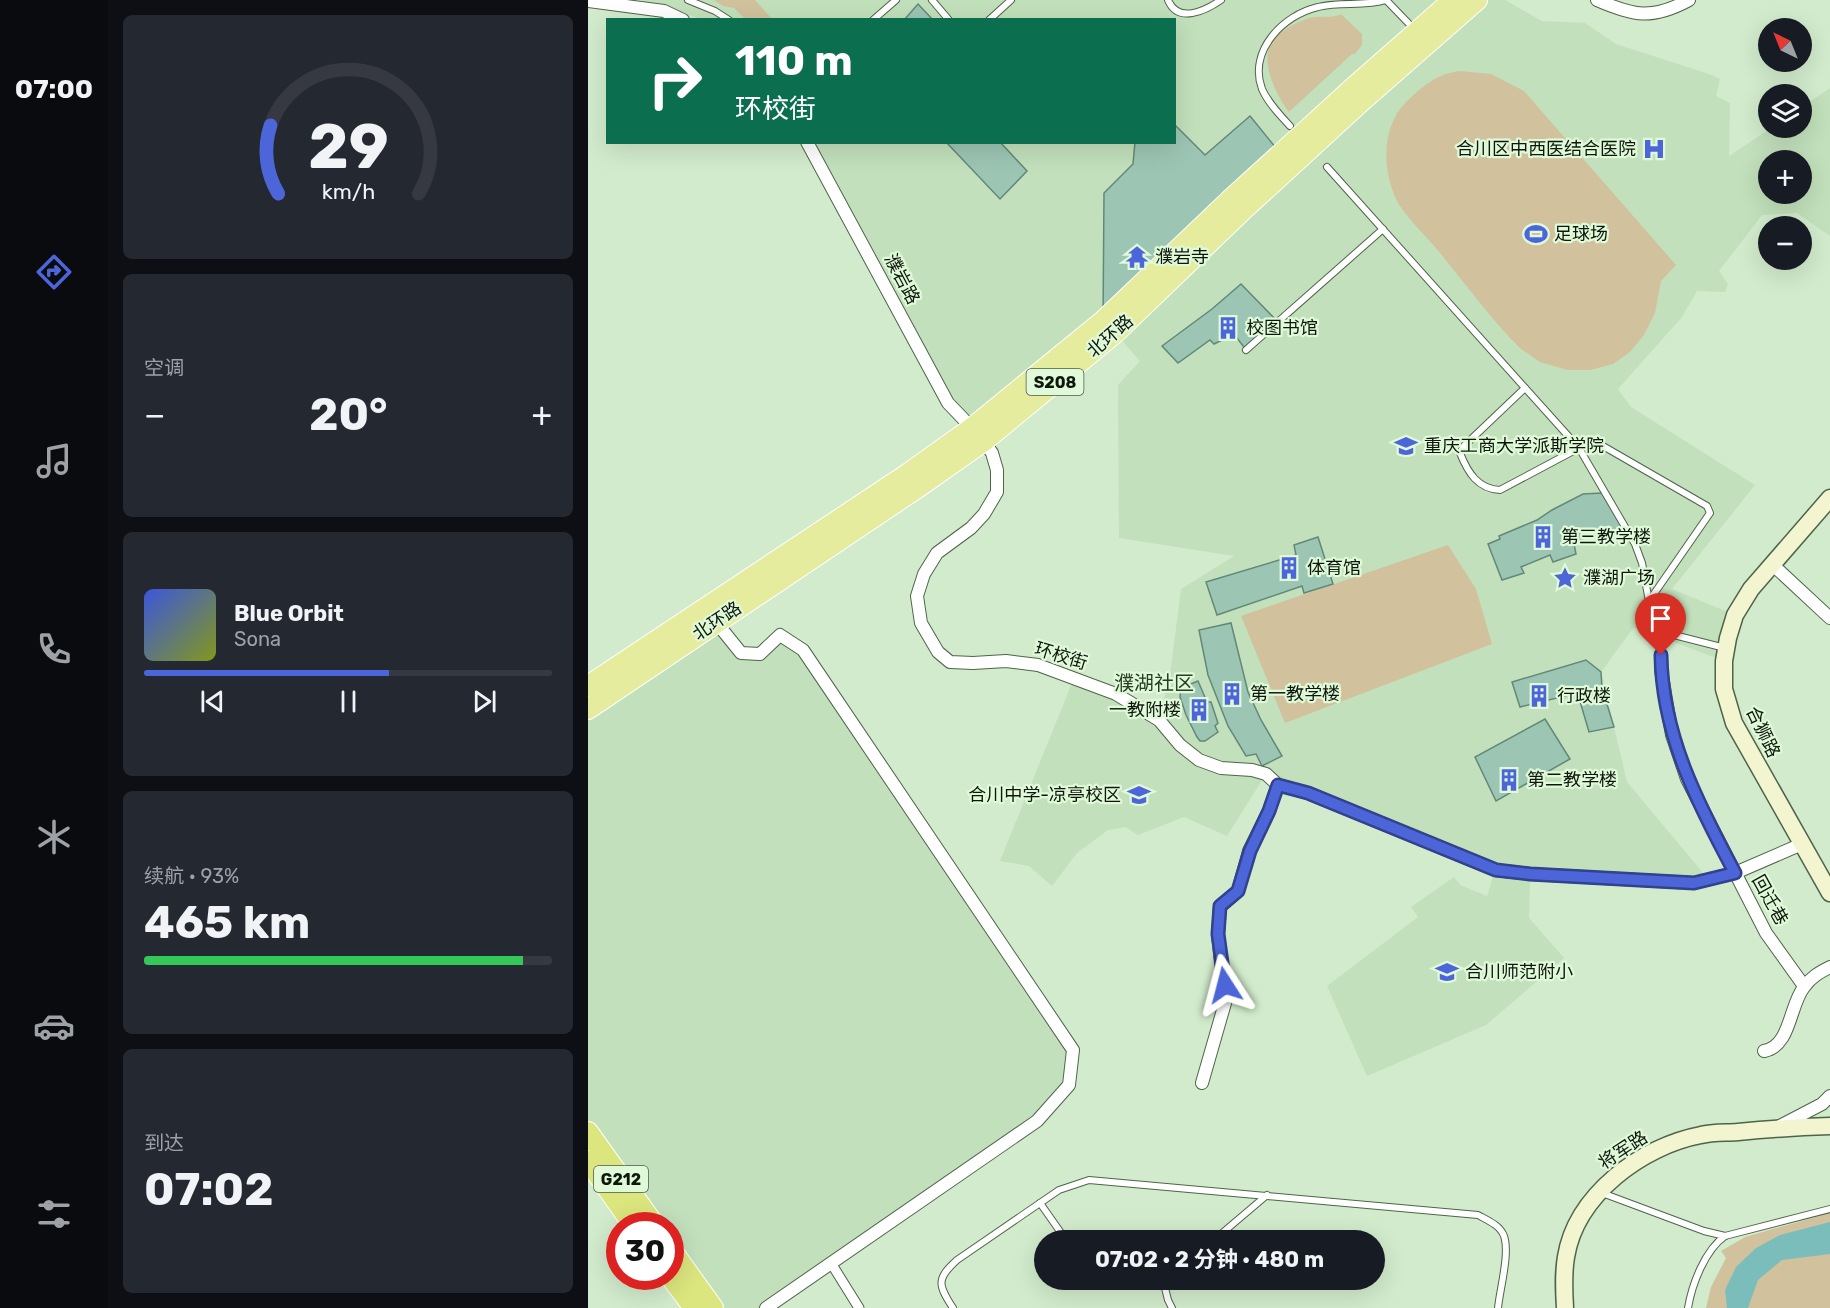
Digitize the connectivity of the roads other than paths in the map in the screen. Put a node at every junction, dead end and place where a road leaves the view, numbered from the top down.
1 (688, 0) edge
2 (896, 0) edge
3 (932, 0) edge
4 (1011, 0) edge
5 (1168, 0) edge
6 (1221, 0) edge
7 (1386, 0) edge
8 (1453, 0) edge
9 (1477, 0) edge
10 (1597, 0) edge
11 (1689, 0) edge
12 (588, 1) edge
13 (679, 18) edge
14 (726, 18) edge
15 (875, 18) edge
16 (947, 18) edge
17 (990, 18) edge
18 (1417, 31) junction
19 (1290, 126) dead end
20 (808, 144) edge
21 (1327, 167) dead end
22 (1383, 229) junction
23 (1246, 350) dead end
24 (1525, 388) junction
25 (978, 434) junction
26 (1578, 448) junction
27 (1830, 498) edge
28 (1772, 564) junction
29 (1649, 601) junction
30 (1830, 618) edge
31 (716, 622) junction
32 (1726, 648) junction
33 (1661, 655) dead end
34 (588, 686) edge
35 (588, 709) edge
36 (1278, 785) junction
37 (1802, 844) junction
38 (1735, 873) junction
39 (1830, 893) edge
40 (1830, 967) edge
41 (1804, 986) junction
42 (1764, 1051) dead end
43 (1202, 1083) dead end
44 (1830, 1096) edge
45 (1830, 1126) edge
46 (1774, 1128) junction
47 (588, 1131) edge
48 (588, 1161) edge
49 (1598, 1192) junction
50 (1267, 1195) junction
51 (1040, 1203) junction
52 (1830, 1209) edge
53 (624, 1212) edge
54 (645, 1212) edge
55 (1059, 1230) edge
56 (1226, 1230) edge
57 (1725, 1236) junction
58 (831, 1263) junction
59 (684, 1268) edge
60 (680, 1290) edge
61 (1166, 1290) edge
62 (694, 1308) edge
63 (713, 1308) edge
64 (766, 1308) edge
65 (859, 1308) edge
66 (953, 1308) edge
67 (1172, 1308) edge
68 (1498, 1308) edge
69 (1565, 1308) edge
70 (1688, 1308) edge

1 - 14 lane
2 - 15 lane
3 - 16 lane
4 - 17 lane
5 - 6 lane
7 - 18 lane
7 - 19 lane
8 - 18 main road, 北环路 / S208
9 - 25 main road, 北环路 / S208
10 - 11 street
12 - 13 street
18 - 25 main road, 北环路 / S208
20 - 25 street, 濮岩路
21 - 22 lane
22 - 23 lane
22 - 24 lane
24 - 26 lane
24 - 26 lane
25 - 31 main road, 北环路 / S208
25 - 34 main road, 北环路 / S208
25 - 36 street, 环校街
26 - 29 lane
26 - 29 lane
27 - 28 main road, 合狮路
28 - 30 street
28 - 32 main road, 合狮路
29 - 32 lane
31 - 35 main road, 北环路 / S208
31 - 58 street
32 - 37 main road, 合狮路
33 - 38 street, 回迁巷
36 - 38 street, 环校街
36 - 43 street
37 - 38 street, 环校街
37 - 39 main road, 合狮路
38 - 41 street, 回迁巷
40 - 41 street
41 - 42 street
44 - 46 street
45 - 46 main road, 将军路
46 - 49 main road, 将军路
47 - 54 highway, G212
48 - 53 highway, G212
49 - 57 lane
49 - 69 main road, 将军路
50 - 51 lane
50 - 56 lane
50 - 68 lane
51 - 55 lane
51 - 66 lane
52 - 57 lane
57 - 70 lane
58 - 64 street
58 - 65 street
59 - 63 highway
60 - 62 highway
61 - 67 lane

